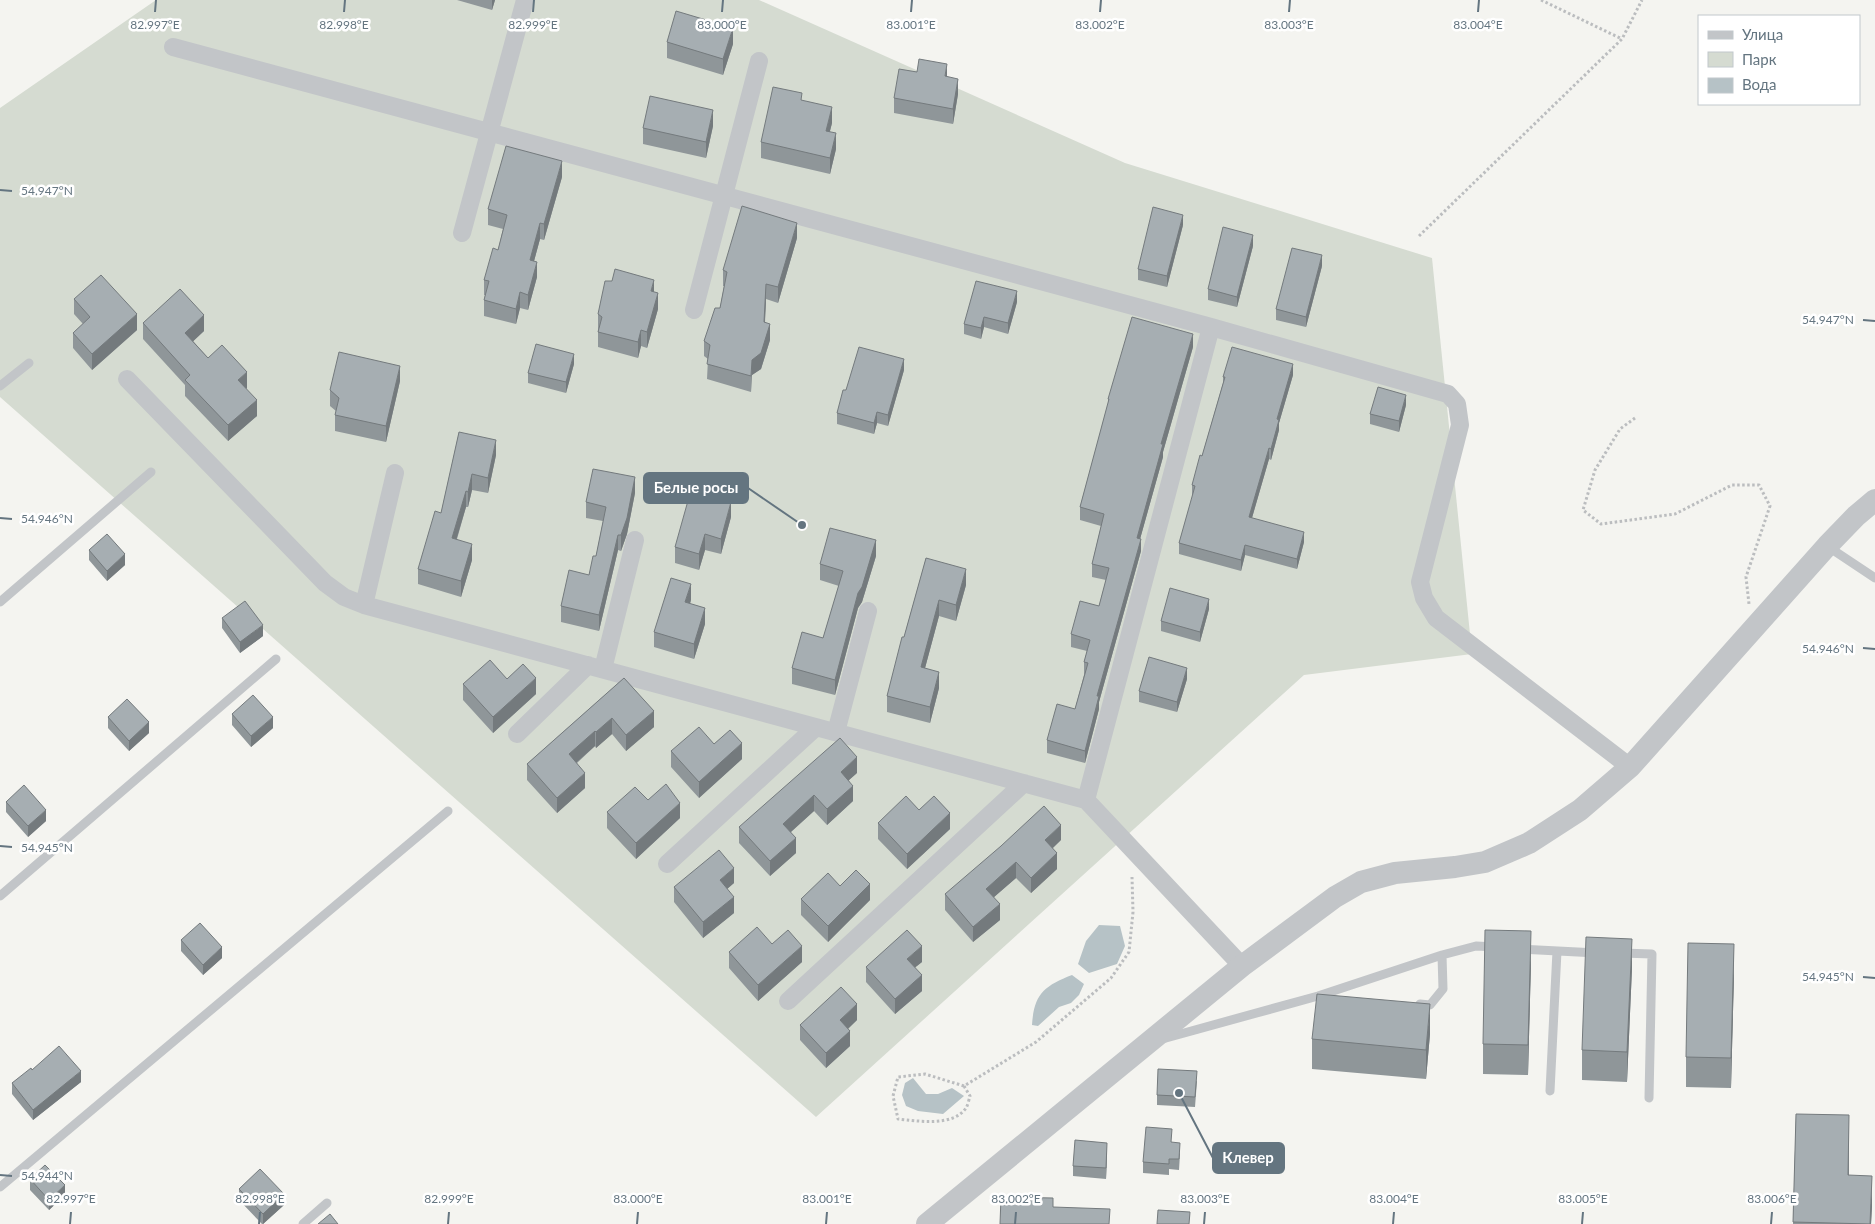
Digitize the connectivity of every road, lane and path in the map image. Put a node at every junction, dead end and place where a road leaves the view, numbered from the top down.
1 (526, 0) edge
2 (1541, 0) edge
3 (1642, 0) edge
4 (1622, 39) junction
5 (173, 47) dead end
6 (759, 61) dead end
7 (490, 133) junction
8 (724, 196) junction
9 (462, 233) dead end
10 (1419, 236) dead end
11 (694, 310) dead end
12 (1211, 327) junction
13 (29, 363) dead end
14 (128, 379) dead end
15 (0, 386) edge
16 (1635, 418) dead end
17 (151, 472) dead end
18 (395, 473) dead end
19 (1875, 500) edge
20 (635, 540) dead end
21 (1827, 546) junction
22 (1875, 578) edge
23 (0, 602) edge
24 (364, 605) junction
25 (868, 611) dead end
26 (1766, 615) junction
27 (276, 659) dead end
28 (595, 667) junction
29 (816, 727) junction
30 (836, 732) junction
31 (516, 734) dead end
32 (1630, 767) junction
33 (1024, 782) junction
34 (1086, 800) junction
35 (448, 811) dead end
36 (1132, 848) junction
37 (667, 864) dead end
38 (0, 896) edge
39 (1557, 951) junction
40 (1442, 955) junction
41 (1242, 966) junction
42 (1318, 996) junction
43 (1346, 998) edge
44 (788, 1001) dead end
45 (1411, 1003) edge
46 (1151, 1042) junction
47 (964, 1086) junction
48 (1550, 1091) dead end
49 (1648, 1098) dead end
50 (0, 1187) edge
51 (327, 1203) dead end
52 (303, 1224) edge
53 (927, 1224) edge

1 - 7 street
2 - 4 path
3 - 4 path
4 - 10 path
5 - 7 street
6 - 8 street
7 - 8 street
7 - 9 street
8 - 11 street
8 - 12 street
12 - 32 street
12 - 34 street
13 - 15 lane
14 - 24 street
16 - 26 path
17 - 23 lane
18 - 24 street
19 - 21 street
20 - 28 street
21 - 22 lane
21 - 26 street
24 - 28 street
25 - 30 street
26 - 32 street
27 - 38 lane
28 - 29 street
28 - 31 street
29 - 30 street
29 - 37 street
30 - 33 street
32 - 41 street
33 - 34 street
33 - 44 street
34 - 36 street
35 - 50 lane
36 - 41 street
36 - 47 path
39 - 40 lane
39 - 48 lane
39 - 49 lane
40 - 42 lane
40 - 45 lane
41 - 46 street
42 - 43 lane
42 - 46 lane
46 - 53 street
47 - 47 path
51 - 52 lane

